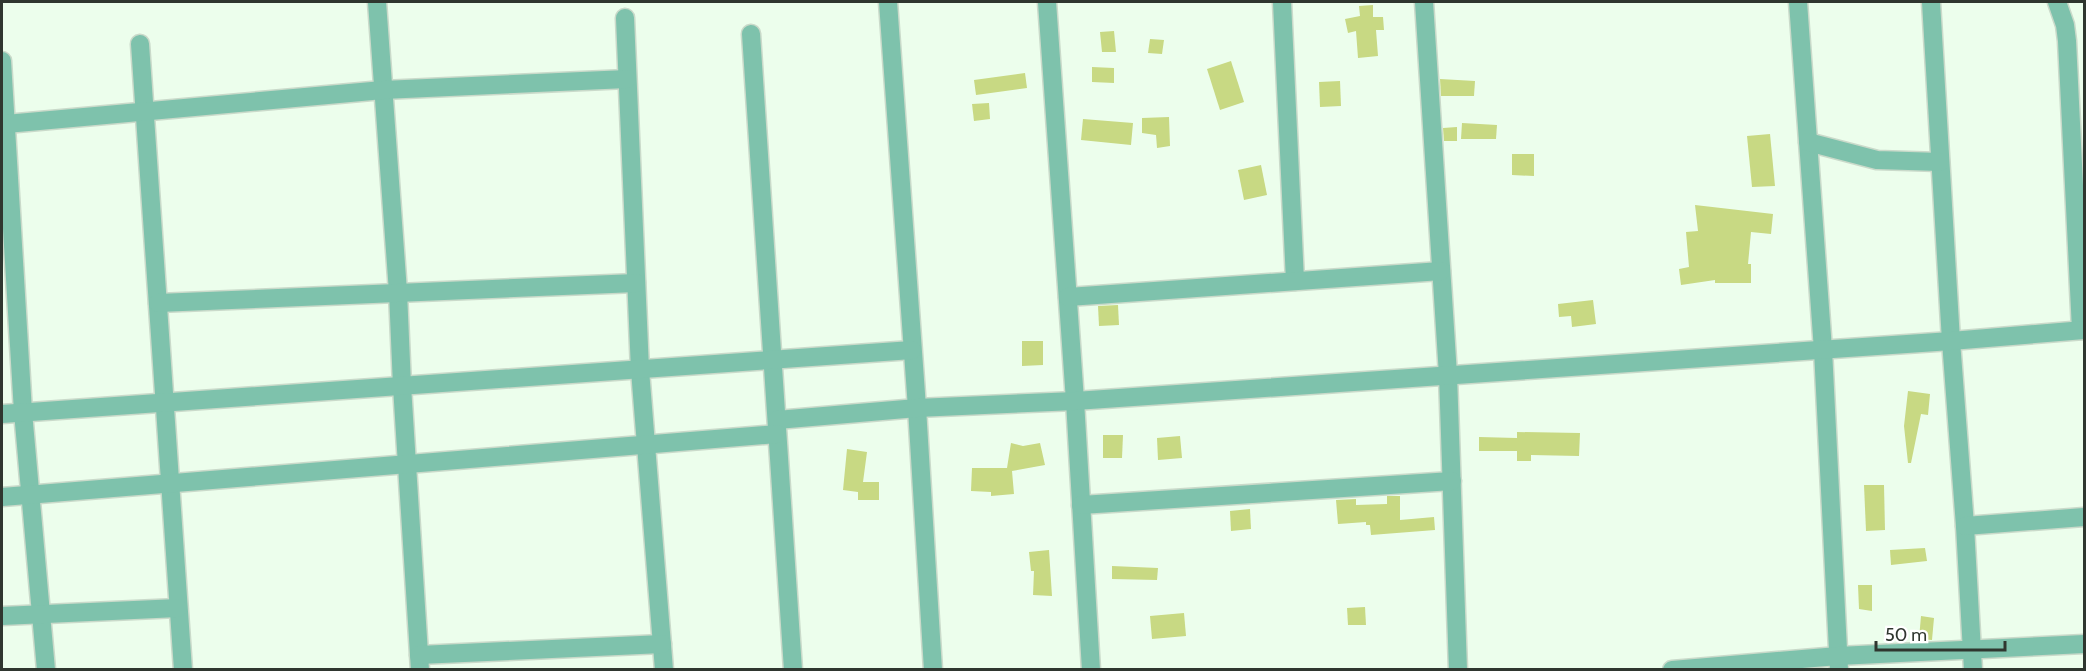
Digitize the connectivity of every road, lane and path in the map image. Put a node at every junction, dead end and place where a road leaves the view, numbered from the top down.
1 (377, 2) edge
2 (888, 2) edge
3 (1047, 2) edge
4 (1282, 2) edge
5 (1424, 2) edge
6 (1798, 2) edge
7 (1930, 2) edge
8 (2057, 2) edge
9 (625, 18) dead end
10 (751, 34) dead end
11 (140, 44) dead end
12 (2, 61) edge
13 (627, 79) junction
14 (382, 90) junction
15 (145, 111) junction
16 (6, 124) junction
17 (1808, 142) junction
18 (1940, 162) junction
19 (1441, 271) junction
20 (1295, 281) junction
21 (636, 283) junction
22 (398, 292) junction
23 (1068, 297) junction
24 (158, 303) junction
25 (2083, 330) edge
26 (1952, 341) junction
27 (912, 350) junction
28 (1823, 350) junction
29 (771, 361) junction
30 (640, 370) junction
31 (1448, 375) junction
32 (402, 386) junction
33 (1075, 401) junction
34 (164, 403) junction
35 (917, 408) junction
36 (23, 412) junction
37 (2, 414) edge
38 (777, 427) junction
39 (646, 446) junction
40 (406, 465) junction
41 (1452, 482) junction
42 (170, 484) junction
43 (30, 495) junction
44 (2, 497) edge
45 (1081, 505) junction
46 (2085, 517) edge
47 (1965, 526) junction
48 (178, 608) junction
49 (41, 614) junction
50 (2, 616) edge
51 (662, 644) junction
52 (2085, 644) edge
53 (1972, 651) junction
54 (419, 662) edge
55 (1839, 663) edge
56 (46, 669) edge
57 (183, 669) edge
58 (664, 669) edge
59 (793, 669) edge
60 (933, 669) edge
61 (1091, 669) edge
62 (1458, 669) edge
63 (1672, 669) edge
64 (1973, 669) edge

1 - 14 street
2 - 27 street
3 - 23 street
4 - 20 street
5 - 19 street
6 - 17 street
7 - 18 street
8 - 25 street
9 - 13 street
10 - 29 street
11 - 15 street
12 - 16 street
13 - 14 street
13 - 21 street
14 - 15 street
14 - 22 street
15 - 16 street
15 - 24 street
16 - 36 street
17 - 18 street
17 - 28 street
18 - 26 street
19 - 20 street
19 - 31 street
20 - 23 street
21 - 22 street
21 - 30 street
22 - 24 street
22 - 32 street
23 - 33 street
24 - 34 street
25 - 26 street
26 - 28 street
26 - 47 street
27 - 29 street
27 - 35 street
28 - 31 street
28 - 55 street
29 - 30 street
29 - 38 street
30 - 32 street
30 - 39 street
31 - 33 street
31 - 41 street
32 - 34 street
32 - 40 street
33 - 35 street
33 - 45 street
34 - 36 street
34 - 42 street
35 - 38 street
35 - 60 street
36 - 37 street
36 - 43 street
38 - 39 street
38 - 59 street
39 - 40 street
39 - 51 street
40 - 42 street
40 - 54 street
41 - 45 street
41 - 62 street
42 - 43 street
42 - 48 street
43 - 44 street
43 - 49 street
45 - 61 street
46 - 47 street
47 - 53 street
48 - 49 street
48 - 57 street
49 - 50 street
49 - 56 street
51 - 54 street
51 - 58 street
52 - 53 street
53 - 55 street
53 - 64 street
55 - 63 street

